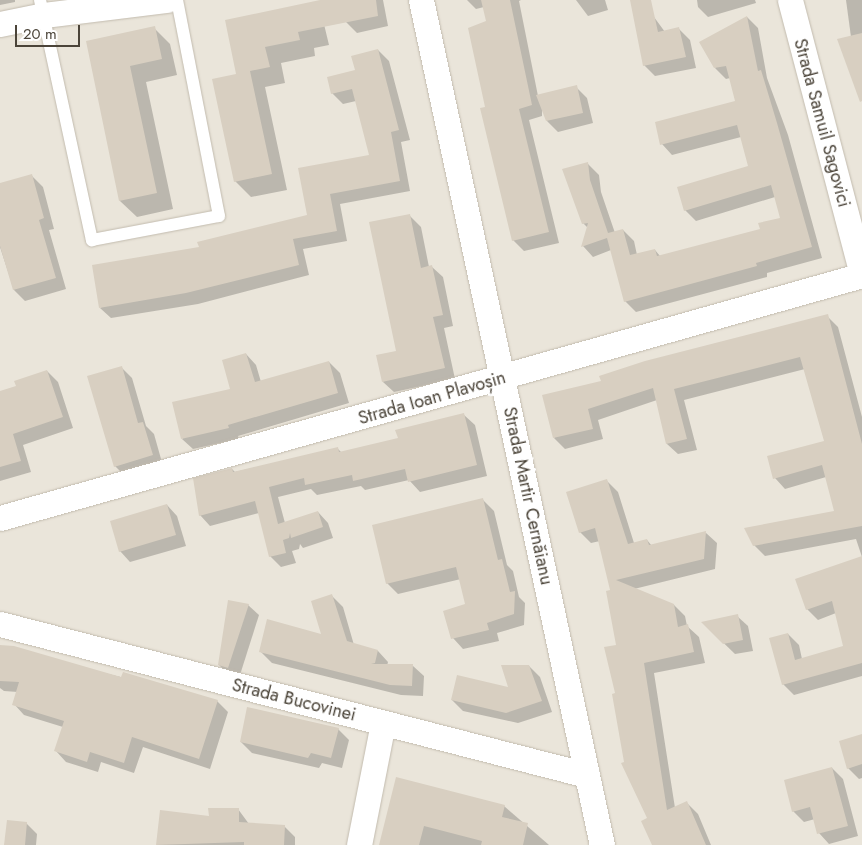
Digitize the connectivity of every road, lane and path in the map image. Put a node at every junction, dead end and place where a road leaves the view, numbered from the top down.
1 (167, 0) edge
2 (177, 0) edge
3 (421, 0) edge
4 (790, 0) edge
5 (42, 8) edge
6 (0, 24) edge
7 (862, 275) edge
8 (503, 379) junction
9 (0, 518) edge
10 (0, 624) edge
11 (383, 723) junction
12 (587, 775) junction
13 (358, 845) edge
14 (602, 845) edge

1 - 5 street
2 - 5 lane
3 - 8 street, Strada Martir Cernăianu
4 - 7 street, Strada Samuil Sagovici
5 - 6 street
7 - 8 street, Strada Ioan Plavoșin
8 - 9 street, Strada Ioan Plavoșin
8 - 12 street, Strada Martir Cernăianu
10 - 11 street, Strada Bucovinei
11 - 12 street, Strada Bucovinei
11 - 13 street
12 - 14 street, Strada Martir Cernăianu

